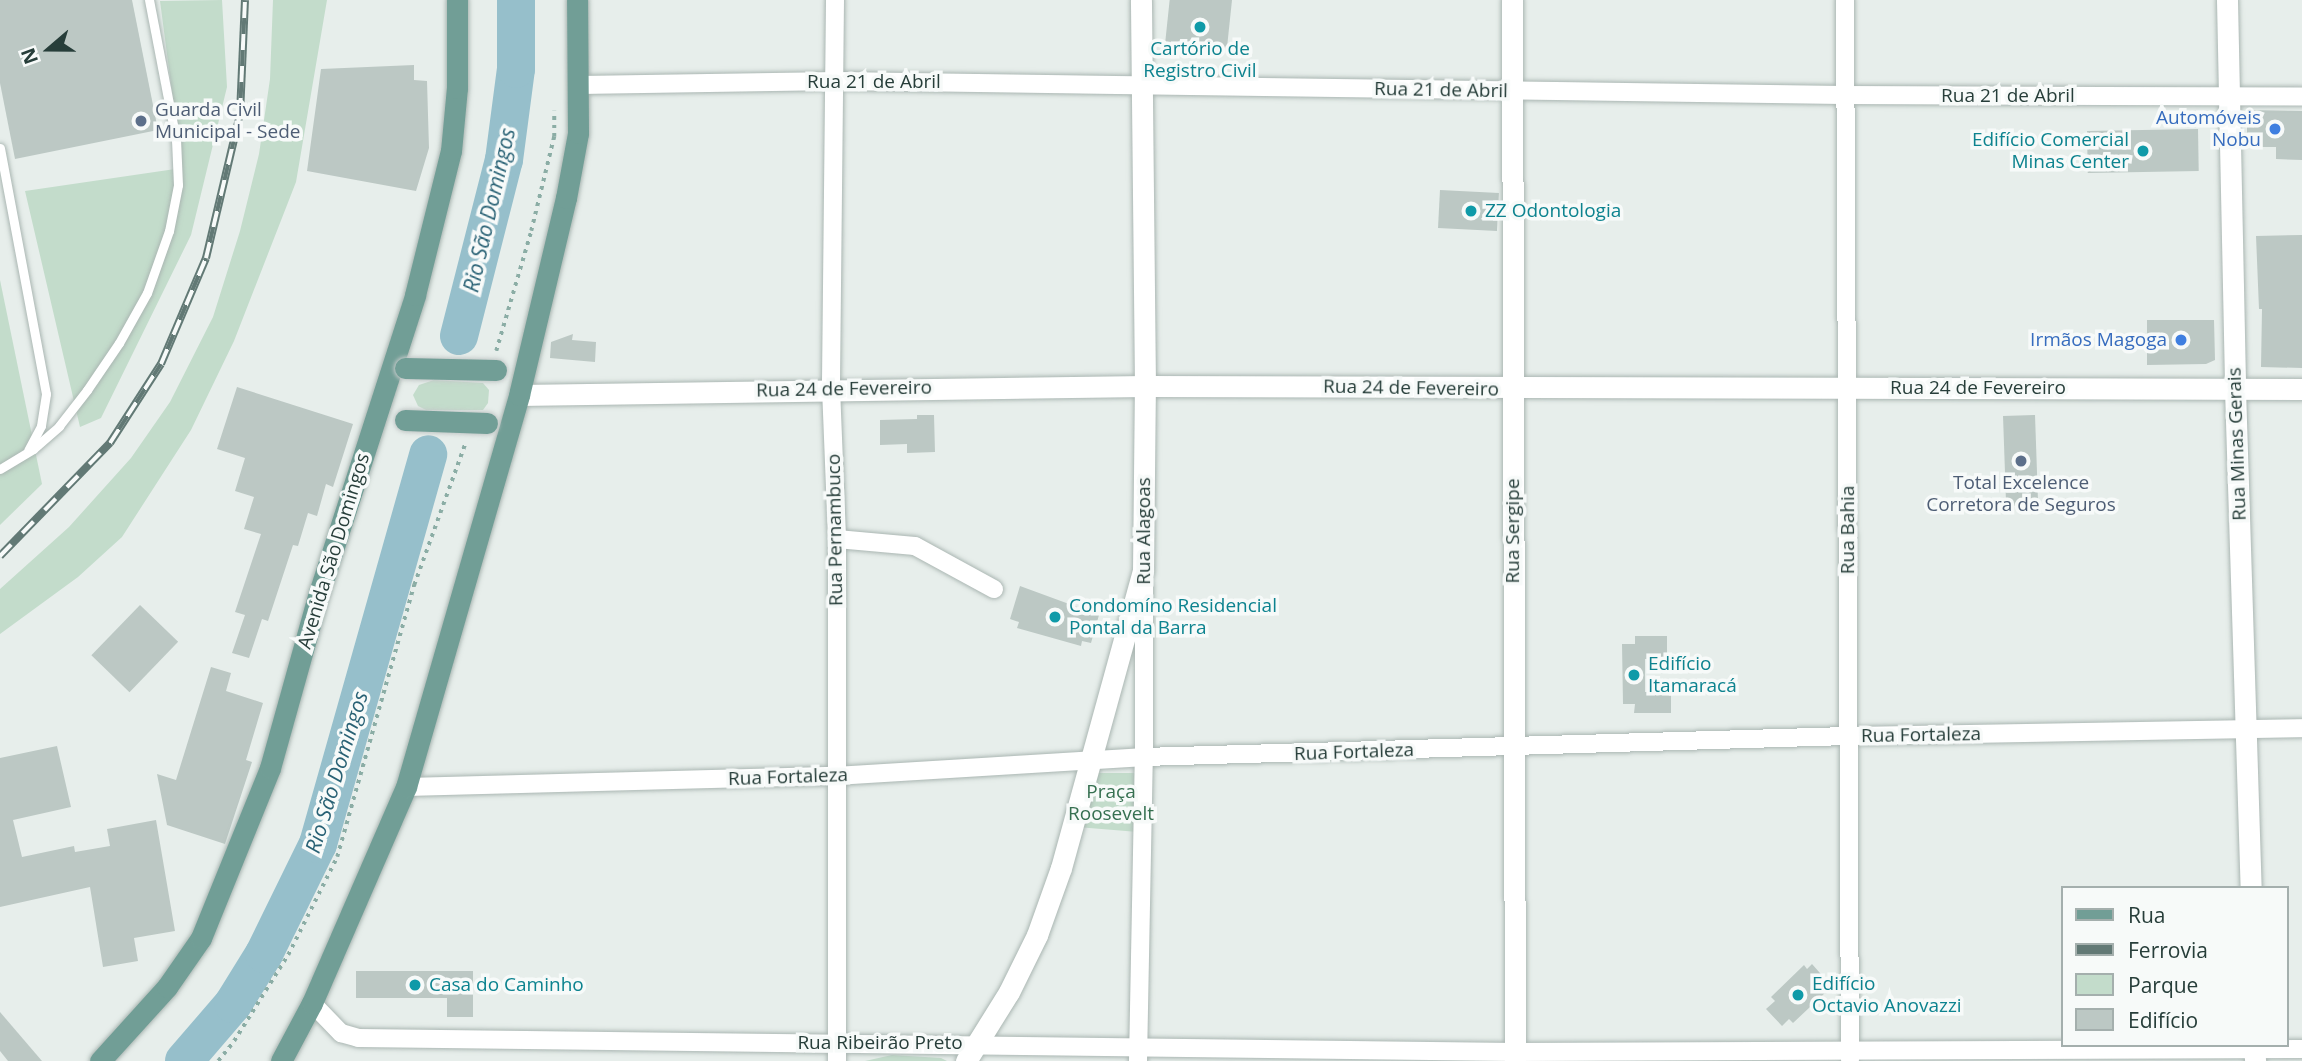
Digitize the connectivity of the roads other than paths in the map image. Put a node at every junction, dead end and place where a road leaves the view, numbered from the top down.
1 (149, 0) edge
2 (457, 0) edge
3 (577, 0) edge
4 (835, 0) edge
5 (1141, 0) edge
6 (1512, 0) edge
7 (1845, 0) edge
8 (2227, 0) edge
9 (837, 81) junction
10 (580, 85) junction
11 (1142, 86) junction
12 (1512, 91) junction
13 (1843, 95) junction
14 (2230, 96) junction
15 (2302, 97) edge
16 (0, 148) edge
17 (399, 367) junction
18 (524, 373) junction
19 (1145, 386) junction
20 (1848, 387) junction
21 (831, 388) junction
22 (1513, 389) junction
23 (2235, 389) junction
24 (2302, 389) edge
25 (520, 395) junction
26 (375, 418) junction
27 (511, 424) junction
28 (26, 454) junction
29 (0, 469) edge
30 (837, 539) junction
31 (1143, 571) junction
32 (994, 589) dead end
33 (2302, 727) edge
34 (2248, 728) junction
35 (1849, 736) junction
36 (1514, 747) junction
37 (1144, 757) junction
38 (1092, 760) junction
39 (836, 776) junction
40 (406, 787) junction
41 (2251, 886) edge
42 (312, 1003) junction
43 (2302, 1049) edge
44 (837, 1052) edge
45 (971, 1052) edge
46 (2254, 1052) edge
47 (1138, 1054) edge
48 (1850, 1055) edge
49 (1515, 1056) edge
50 (100, 1061) edge
51 (281, 1061) edge

1 - 28 lane
2 - 17 main road, Avenida São Domingos
3 - 10 main road
4 - 9 street, Rua Pernambuco
5 - 11 street, Rua Alagoas
6 - 12 street, Rua Sergipe
7 - 13 street, Rua Bahia
8 - 14 street, Rua Minas Gerais
9 - 10 street, Rua 21 de Abril
9 - 11 street, Rua 21 de Abril
9 - 21 street, Rua Pernambuco
10 - 18 main road
11 - 12 street, Rua 21 de Abril
11 - 19 street, Rua Alagoas
12 - 13 street, Rua 21 de Abril
12 - 22 street, Rua Sergipe
13 - 14 street, Rua 21 de Abril
13 - 20 street, Rua Bahia
14 - 15 street, Rua 21 de Abril
14 - 23 street, Rua Minas Gerais
16 - 28 lane
17 - 18 main road, bridge
17 - 26 main road, Avenida São Domingos
18 - 25 main road
19 - 21 street, Rua 24 de Fevereiro
19 - 22 street, Rua 24 de Fevereiro
19 - 31 street, Rua Alagoas
20 - 22 street, Rua 24 de Fevereiro
20 - 23 street, Rua 24 de Fevereiro
20 - 35 street, Rua Bahia
21 - 25 street, Rua 24 de Fevereiro
21 - 30 street, Rua Pernambuco
22 - 36 street, Rua Sergipe
23 - 24 street, Rua 24 de Fevereiro
23 - 34 street, Rua Minas Gerais
25 - 27 main road
26 - 27 main road, bridge
26 - 50 main road, Avenida São Domingos
27 - 40 main road
28 - 29 lane
30 - 32 street
30 - 39 street, Rua Pernambuco
31 - 37 street, Rua Alagoas
31 - 38 street
33 - 34 street, Rua Fortaleza
34 - 35 street, Rua Fortaleza
34 - 41 street, Rua Minas Gerais
35 - 36 street, Rua Fortaleza
35 - 48 street, Rua Bahia
36 - 37 street, Rua Fortaleza
36 - 49 street, Rua Sergipe
37 - 38 street, Rua Fortaleza
37 - 47 street, Rua Alagoas
38 - 39 street, Rua Fortaleza
38 - 45 street
39 - 40 street, Rua Fortaleza
39 - 44 street, Rua Pernambuco
40 - 42 main road
42 - 44 street, Rua Ribeirão Preto
42 - 51 main road
43 - 46 street, Rua Ribeirão Preto
44 - 45 street, Rua Ribeirão Preto
45 - 47 street, Rua Ribeirão Preto
46 - 48 street, Rua Ribeirão Preto
47 - 49 street, Rua Ribeirão Preto
48 - 49 street, Rua Ribeirão Preto

